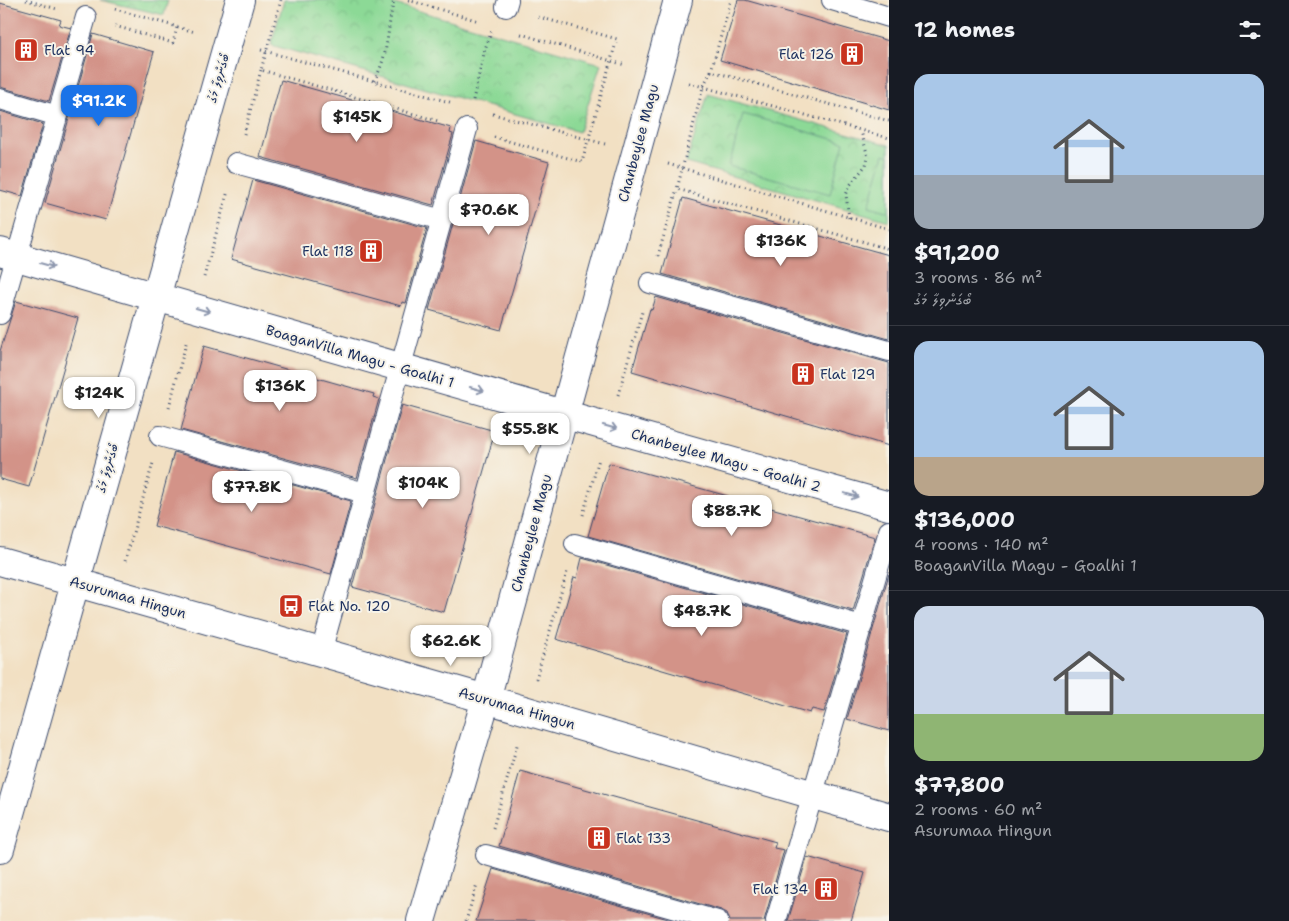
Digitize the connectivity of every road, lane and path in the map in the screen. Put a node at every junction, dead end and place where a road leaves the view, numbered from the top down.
1 (240, 0) edge
2 (281, 0) edge
3 (394, 0) edge
4 (678, 0) edge
5 (731, 0) edge
6 (832, 0) edge
7 (507, 4) edge
8 (86, 17) dead end
9 (889, 17) edge
10 (494, 26) dead end
11 (711, 71) junction
12 (374, 81) dead end
13 (0, 99) edge
14 (472, 108) dead end
15 (58, 116) junction
16 (889, 121) edge
17 (467, 129) junction
18 (861, 130) dead end
19 (236, 163) dead end
20 (849, 218) dead end
21 (442, 220) junction
22 (889, 249) edge
23 (8, 254) edge
24 (650, 283) dead end
25 (156, 297) junction
26 (0, 314) edge
27 (889, 351) edge
28 (400, 368) junction
29 (564, 414) junction
30 (160, 436) dead end
31 (365, 492) junction
32 (889, 506) edge
33 (889, 531) edge
34 (575, 544) dead end
35 (0, 561) edge
36 (75, 582) junction
37 (862, 626) junction
38 (321, 652) junction
39 (486, 699) junction
40 (813, 795) junction
41 (889, 817) edge
42 (0, 850) edge
43 (486, 855) dead end
44 (421, 921) edge
45 (718, 921) edge
46 (776, 921) edge

1 - 25 street, ބޯގަންވިލާ މަގު
2 - 17 path
3 - 12 path
4 - 29 street, Chanbeylee Magu
5 - 11 path
6 - 9 lane
7 - 17 path
8 - 15 lane
10 - 14 path
11 - 16 path
11 - 22 path
13 - 15 lane
15 - 23 lane
17 - 21 lane
18 - 20 path
19 - 21 lane
21 - 28 lane
23 -> 25 street, BoaganVilla Magu - Goalhi 1
23 - 26 lane
24 - 27 lane
25 -> 28 street, BoaganVilla Magu - Goalhi 1
25 - 36 street, ބޯގަންވިލާ މަގު
28 -> 29 street, BoaganVilla Magu - Goalhi 1
28 - 31 lane
29 -> 32 street, Chanbeylee Magu - Goalhi 2
29 - 39 street, Chanbeylee Magu
30 - 31 lane
31 - 38 lane
33 - 37 lane
34 - 37 lane
35 - 36 street, Asurumaa Hingun
36 - 38 street, Asurumaa Hingun
36 - 42 street, ބޯގަންވިލާ މަގު
37 - 40 lane
38 - 39 street, Asurumaa Hingun
39 - 40 street, Asurumaa Hingun
39 - 44 street, Chanbeylee Magu
40 - 41 street, Asurumaa Hingun
40 - 46 lane
43 - 45 lane

